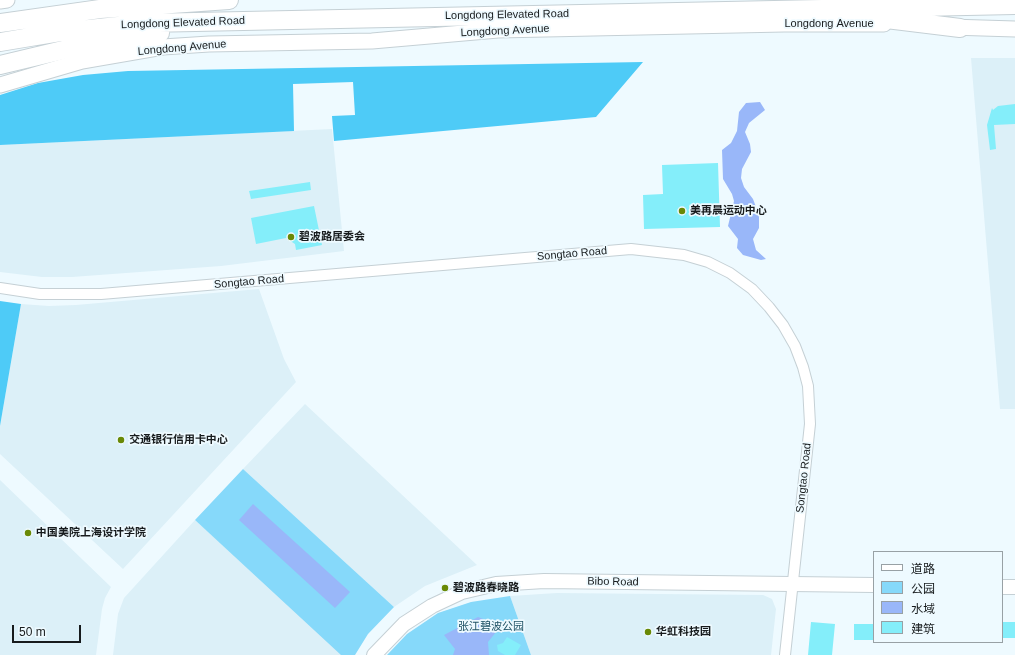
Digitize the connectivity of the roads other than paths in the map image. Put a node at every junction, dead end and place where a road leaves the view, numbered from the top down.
1 (7, 0) edge
2 (229, 0) edge
3 (0, 1) edge
4 (1015, 5) edge
5 (800, 8) junction
6 (330, 18) junction
7 (0, 24) edge
8 (960, 28) junction
9 (1015, 29) edge
10 (0, 42) edge
11 (44, 54) junction
12 (0, 65) edge
13 (0, 71) edge
14 (0, 84) edge
15 (0, 288) edge
16 (793, 585) junction
17 (873, 585) edge
18 (1003, 586) edge
19 (1015, 587) edge
20 (374, 655) edge
21 (785, 655) edge

1 - 3 main road
2 - 7 highway, Longdong Elevated Road
4 - 5 highway, Longdong Elevated Road
5 - 6 highway, Longdong Elevated Road
5 - 8 highway
6 - 10 highway, Longdong Elevated Road
6 - 11 highway
8 - 9 main road, Longdong Avenue
8 - 14 main road, Longdong Avenue
11 - 12 highway
11 - 13 highway
15 - 16 street, Songtao Road
16 - 17 street, Bibo Road
16 - 20 street, Bibo Road
16 - 21 street, Songtao Road
18 - 19 street

